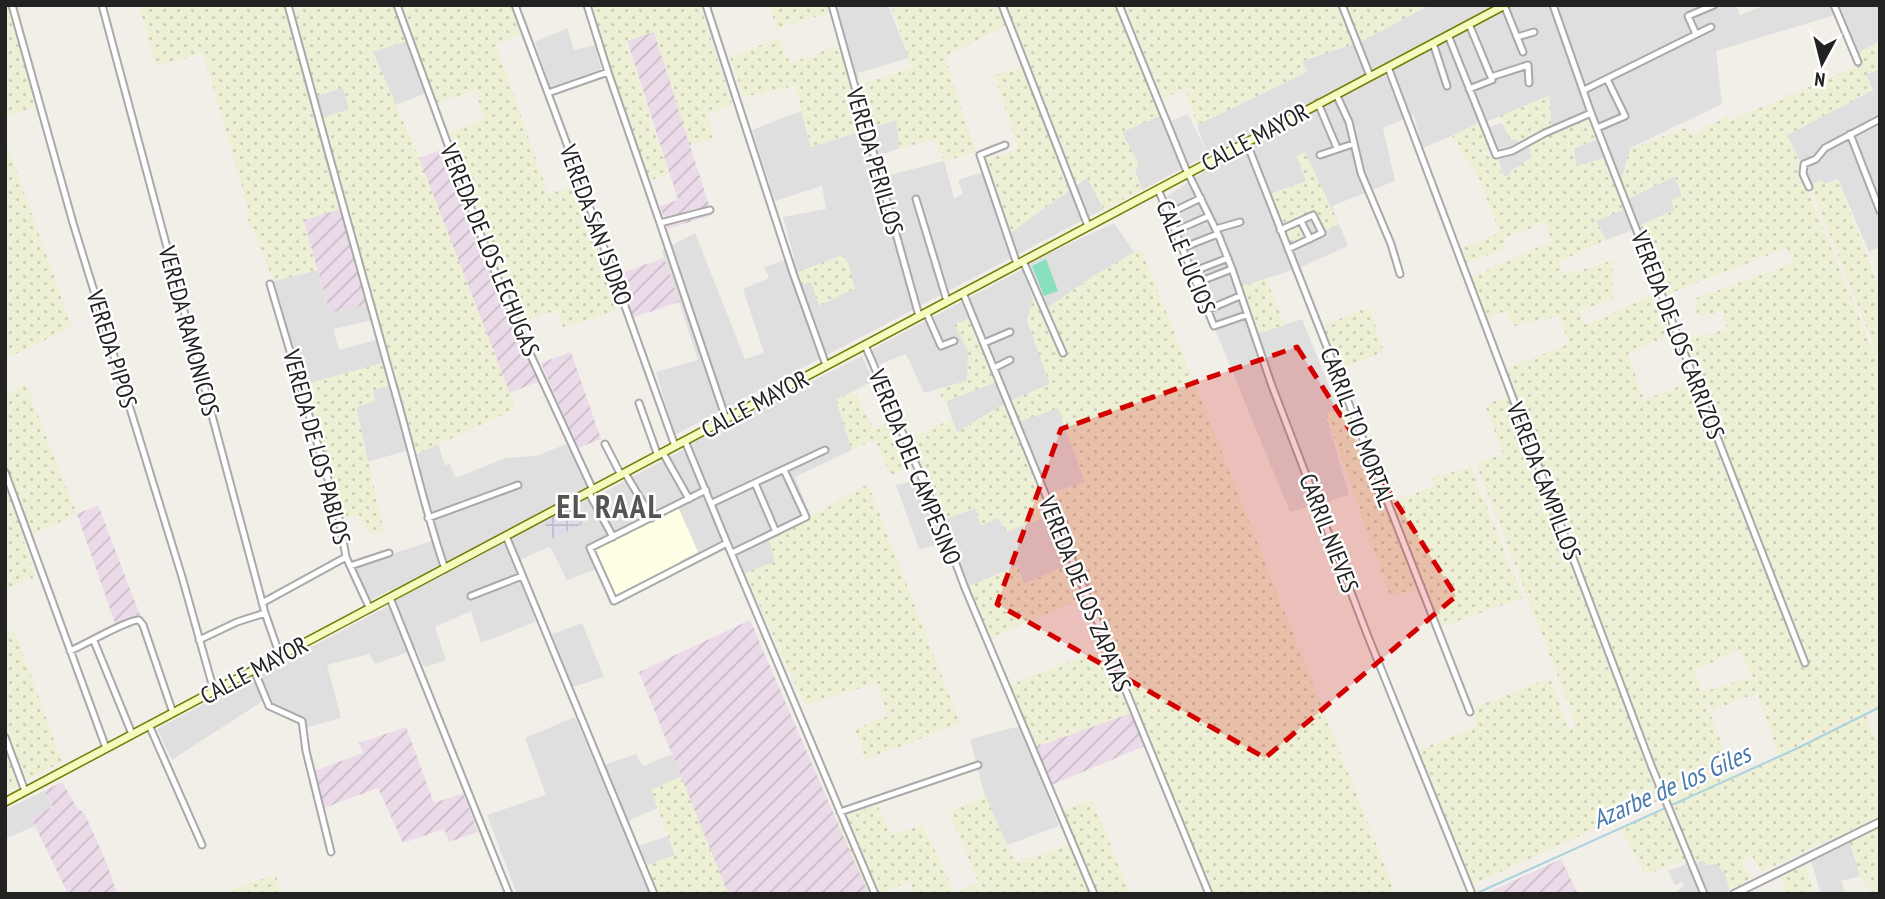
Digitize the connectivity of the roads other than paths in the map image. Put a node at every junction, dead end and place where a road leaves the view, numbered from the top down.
1 (12, 5) edge
2 (102, 5) edge
3 (288, 5) edge
4 (397, 5) edge
5 (515, 5) edge
6 (587, 5) edge
7 (706, 5) edge
8 (832, 5) edge
9 (1002, 5) edge
10 (1119, 5) edge
11 (1342, 5) edge
12 (1505, 5) edge
13 (1553, 5) edge
14 (1714, 5) edge
15 (1834, 5) edge
16 (1469, 24) junction
17 (1712, 27) dead end
18 (1534, 32) dead end
19 (1696, 34) junction
20 (1448, 35) junction
21 (1517, 37) junction
22 (1433, 43) junction
23 (1523, 52) dead end
24 (1858, 62) dead end
25 (1388, 67) junction
26 (608, 72) junction
27 (1370, 76) junction
28 (1491, 77) junction
29 (1607, 79) junction
30 (1529, 83) dead end
31 (1447, 86) dead end
32 (1469, 89) junction
33 (1584, 90) junction
34 (548, 93) junction
35 (1336, 94) junction
36 (1318, 103) junction
37 (1591, 113) junction
38 (1880, 119) edge
39 (1597, 128) junction
40 (1850, 134) junction
41 (1246, 141) junction
42 (1353, 144) junction
43 (1005, 145) dead end
44 (1337, 148) junction
45 (1320, 155) dead end
46 (1188, 172) junction
47 (1808, 187) dead end
48 (1158, 189) junction
49 (1201, 198) junction
50 (916, 199) dead end
51 (710, 210) dead end
52 (1880, 211) edge
53 (1168, 214) junction
54 (1209, 216) junction
55 (1301, 220) junction
56 (1240, 222) dead end
57 (660, 223) junction
58 (1088, 226) junction
59 (1280, 230) junction
60 (1175, 231) junction
61 (1217, 232) junction
62 (1310, 239) junction
63 (1182, 248) junction
64 (1288, 249) junction
65 (1227, 258) junction
66 (1020, 262) junction
67 (1232, 269) junction
68 (1192, 272) junction
69 (1400, 274) dead end
70 (1196, 283) junction
71 (270, 284) dead end
72 (963, 293) junction
73 (1240, 296) junction
74 (947, 301) junction
75 (1208, 310) junction
76 (923, 314) junction
77 (1246, 315) junction
78 (1010, 332) dead end
79 (954, 341) dead end
80 (984, 343) junction
81 (865, 345) junction
82 (1063, 353) dead end
83 (1010, 360) dead end
84 (827, 365) junction
85 (994, 368) junction
86 (639, 403) dead end
87 (726, 419) junction
88 (685, 441) junction
89 (605, 444) dead end
90 (675, 446) junction
91 (825, 450) dead end
92 (660, 454) junction
93 (784, 470) junction
94 (5, 472) edge
95 (623, 474) junction
96 (755, 483) junction
97 (518, 485) dead end
98 (706, 490) junction
99 (591, 491) junction
100 (689, 499) junction
101 (712, 503) junction
102 (428, 518) junction
103 (652, 518) junction
104 (776, 532) junction
105 (506, 536) junction
106 (613, 537) junction
107 (727, 544) junction
108 (389, 553) dead end
109 (732, 553) junction
110 (346, 556) junction
111 (350, 566) junction
112 (445, 569) junction
113 (522, 576) junction
114 (471, 596) dead end
115 (390, 598) junction
116 (262, 603) junction
117 (370, 609) junction
118 (265, 613) junction
119 (199, 640) junction
120 (94, 641) junction
121 (70, 651) junction
122 (280, 656) junction
123 (1805, 663) dead end
124 (254, 670) junction
125 (214, 691) junction
126 (1470, 712) dead end
127 (173, 713) junction
128 (149, 725) junction
129 (132, 734) junction
130 (5, 737) edge
131 (106, 748) junction
132 (978, 765) dead end
133 (25, 791) junction
134 (5, 802) edge
135 (840, 813) junction
136 (1880, 822) edge
137 (202, 845) dead end
138 (331, 852) dead end
139 (509, 894) edge
140 (654, 894) edge
141 (875, 894) edge
142 (1094, 894) edge
143 (1209, 894) edge
144 (1472, 894) edge
145 (1704, 894) edge
146 (1734, 894) edge

1 - 119 street, VEREDA PIPOS
2 - 116 street, VEREDA RAMONICOS
3 - 102 street
4 - 99 street, VEREDA DE LOS LECHUGAS
5 - 34 street, VEREDA SAN ISIDRO
6 - 26 street
7 - 84 street
8 - 76 street, VEREDA PERILLOS
9 - 58 street
10 - 46 street, CARRIL NIEVES
11 - 27 street
12 - 16 main road, CALLE MAYOR
12 - 21 street
13 - 33 street, VEREDA DE LOS CARRIZOS
14 - 19 street
15 - 24 street
16 - 20 main road, CALLE MAYOR
16 - 28 street
17 - 19 street
18 - 21 street
19 - 29 street
20 - 22 main road, CALLE MAYOR
20 - 32 street
21 - 23 street
22 - 25 main road, CALLE MAYOR
22 - 31 street
25 - 27 main road, CALLE MAYOR
25 - 145 street, VEREDA CAMPILLOS
26 - 34 street
26 - 57 street
27 - 35 main road, CALLE MAYOR
28 - 30 street
28 - 32 street
29 - 33 street
29 - 39 street
32 - 37 street
33 - 37 street, VEREDA DE LOS CARRIZOS
34 - 90 street, VEREDA SAN ISIDRO
35 - 36 main road, CALLE MAYOR
35 - 42 street
36 - 41 main road, CALLE MAYOR
36 - 44 street
37 - 39 street, VEREDA DE LOS CARRIZOS
38 - 40 street
39 - 123 street, VEREDA DE LOS CARRIZOS
40 - 47 street
40 - 52 street
41 - 46 main road, CALLE MAYOR
41 - 59 street, CARRIL TIO MORTAL
42 - 44 street
42 - 69 street
43 - 66 street
44 - 45 street
46 - 48 main road, CALLE MAYOR
46 - 49 street, CARRIL NIEVES
48 - 53 street, CALLE LUCIOS
48 - 58 main road, CALLE MAYOR
49 - 53 street
49 - 54 street, CARRIL NIEVES
50 - 74 street
51 - 57 street
53 - 60 street, CALLE LUCIOS
54 - 60 street
54 - 61 street, CARRIL NIEVES
55 - 59 street
55 - 62 street
55 - 62 street
56 - 61 street
57 - 87 street
58 - 66 main road, CALLE MAYOR
59 - 64 street, CARRIL TIO MORTAL
60 - 63 street, CALLE LUCIOS
61 - 63 street
61 - 65 street, CARRIL NIEVES
62 - 64 street
63 - 68 street, CALLE LUCIOS
64 - 126 street, CARRIL TIO MORTAL
65 - 67 street, CARRIL NIEVES
65 - 68 street
66 - 72 main road, CALLE MAYOR
66 - 82 street
67 - 70 street
67 - 73 street, CARRIL NIEVES
68 - 70 street, CALLE LUCIOS
70 - 75 street, CALLE LUCIOS
71 - 110 street, VEREDA DE LOS PABLOS
72 - 74 main road, CALLE MAYOR
72 - 80 street, VEREDA DE LOS ZAPATAS
73 - 75 street
73 - 77 street, CARRIL NIEVES
74 - 76 main road, CALLE MAYOR
75 - 77 street, CALLE LUCIOS
76 - 79 street, VEREDA PERILLOS
76 - 81 main road, CALLE MAYOR
77 - 144 street, CARRIL NIEVES
78 - 80 street
80 - 85 street, VEREDA DE LOS ZAPATAS
81 - 84 main road, CALLE MAYOR
81 - 142 street, VEREDA DEL CAMPESINO
83 - 85 street
84 - 87 main road, CALLE MAYOR
85 - 143 street, VEREDA DE LOS ZAPATAS
86 - 92 street
87 - 88 main road, CALLE MAYOR
88 - 90 main road, CALLE MAYOR
88 - 98 street
89 - 95 street
90 - 92 main road, CALLE MAYOR
91 - 93 street
92 - 95 main road, CALLE MAYOR
92 - 100 street
93 - 96 street
93 - 104 street
94 - 121 street
95 - 99 main road, CALLE MAYOR
95 - 103 street
96 - 101 street
96 - 104 street
97 - 102 street
98 - 100 street
98 - 101 street
99 - 105 main road, CALLE MAYOR
99 - 106 street, VEREDA DE LOS LECHUGAS
100 - 103 street
101 - 107 street
102 - 112 street
103 - 106 street
104 - 109 street
105 - 112 main road, CALLE MAYOR
105 - 113 street
106 - 107 street
107 - 109 street
108 - 111 street
109 - 135 street
110 - 111 street, VEREDA DE LOS PABLOS
110 - 116 street
111 - 117 street, VEREDA DE LOS PABLOS
112 - 115 main road, CALLE MAYOR
113 - 114 street
113 - 140 street
115 - 117 main road, CALLE MAYOR
115 - 139 street
116 - 118 street, VEREDA RAMONICOS
117 - 122 main road, CALLE MAYOR
118 - 119 street
118 - 122 street, VEREDA RAMONICOS
119 - 125 street, VEREDA PIPOS
120 - 121 street
120 - 127 street
120 - 129 street
121 - 131 street
122 - 124 main road, CALLE MAYOR
124 - 125 main road, CALLE MAYOR
124 - 138 street
125 - 127 main road, CALLE MAYOR
127 - 128 main road, CALLE MAYOR
128 - 129 main road, CALLE MAYOR
128 - 137 street
129 - 131 main road, CALLE MAYOR
130 - 133 street
131 - 133 main road, CALLE MAYOR
132 - 135 street
133 - 134 main road, CALLE MAYOR
135 - 141 street
136 - 146 street

